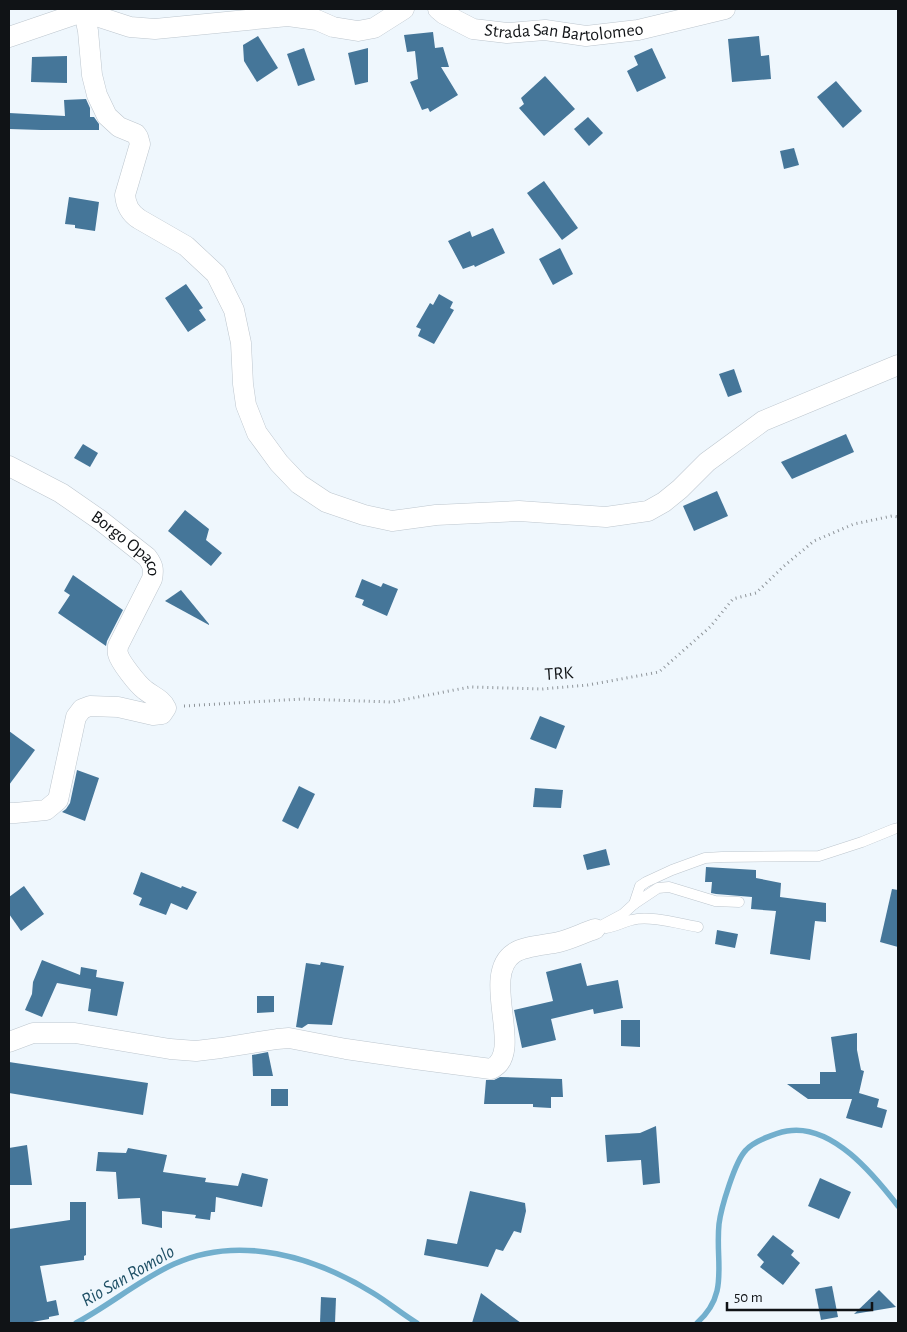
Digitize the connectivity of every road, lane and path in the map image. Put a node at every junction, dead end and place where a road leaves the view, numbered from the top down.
1 (404, 9) edge
2 (438, 9) edge
3 (725, 9) edge
4 (87, 10) edge
5 (9, 37) edge
6 (898, 365) edge
7 (9, 466) edge
8 (898, 517) edge
9 (166, 708) junction
10 (9, 813) edge
11 (898, 828) edge
12 (739, 902) dead end
13 (634, 904) junction
14 (698, 927) dead end
15 (595, 929) junction
16 (9, 1042) edge

1 - 4 street
2 - 3 street, Strada San Bartolomeo
4 - 5 street
4 - 6 street
7 - 9 street, Borgo Opaco
8 - 9 path, TRK
9 - 10 street
11 - 13 lane
12 - 13 lane
13 - 15 lane
14 - 15 lane
15 - 16 street

